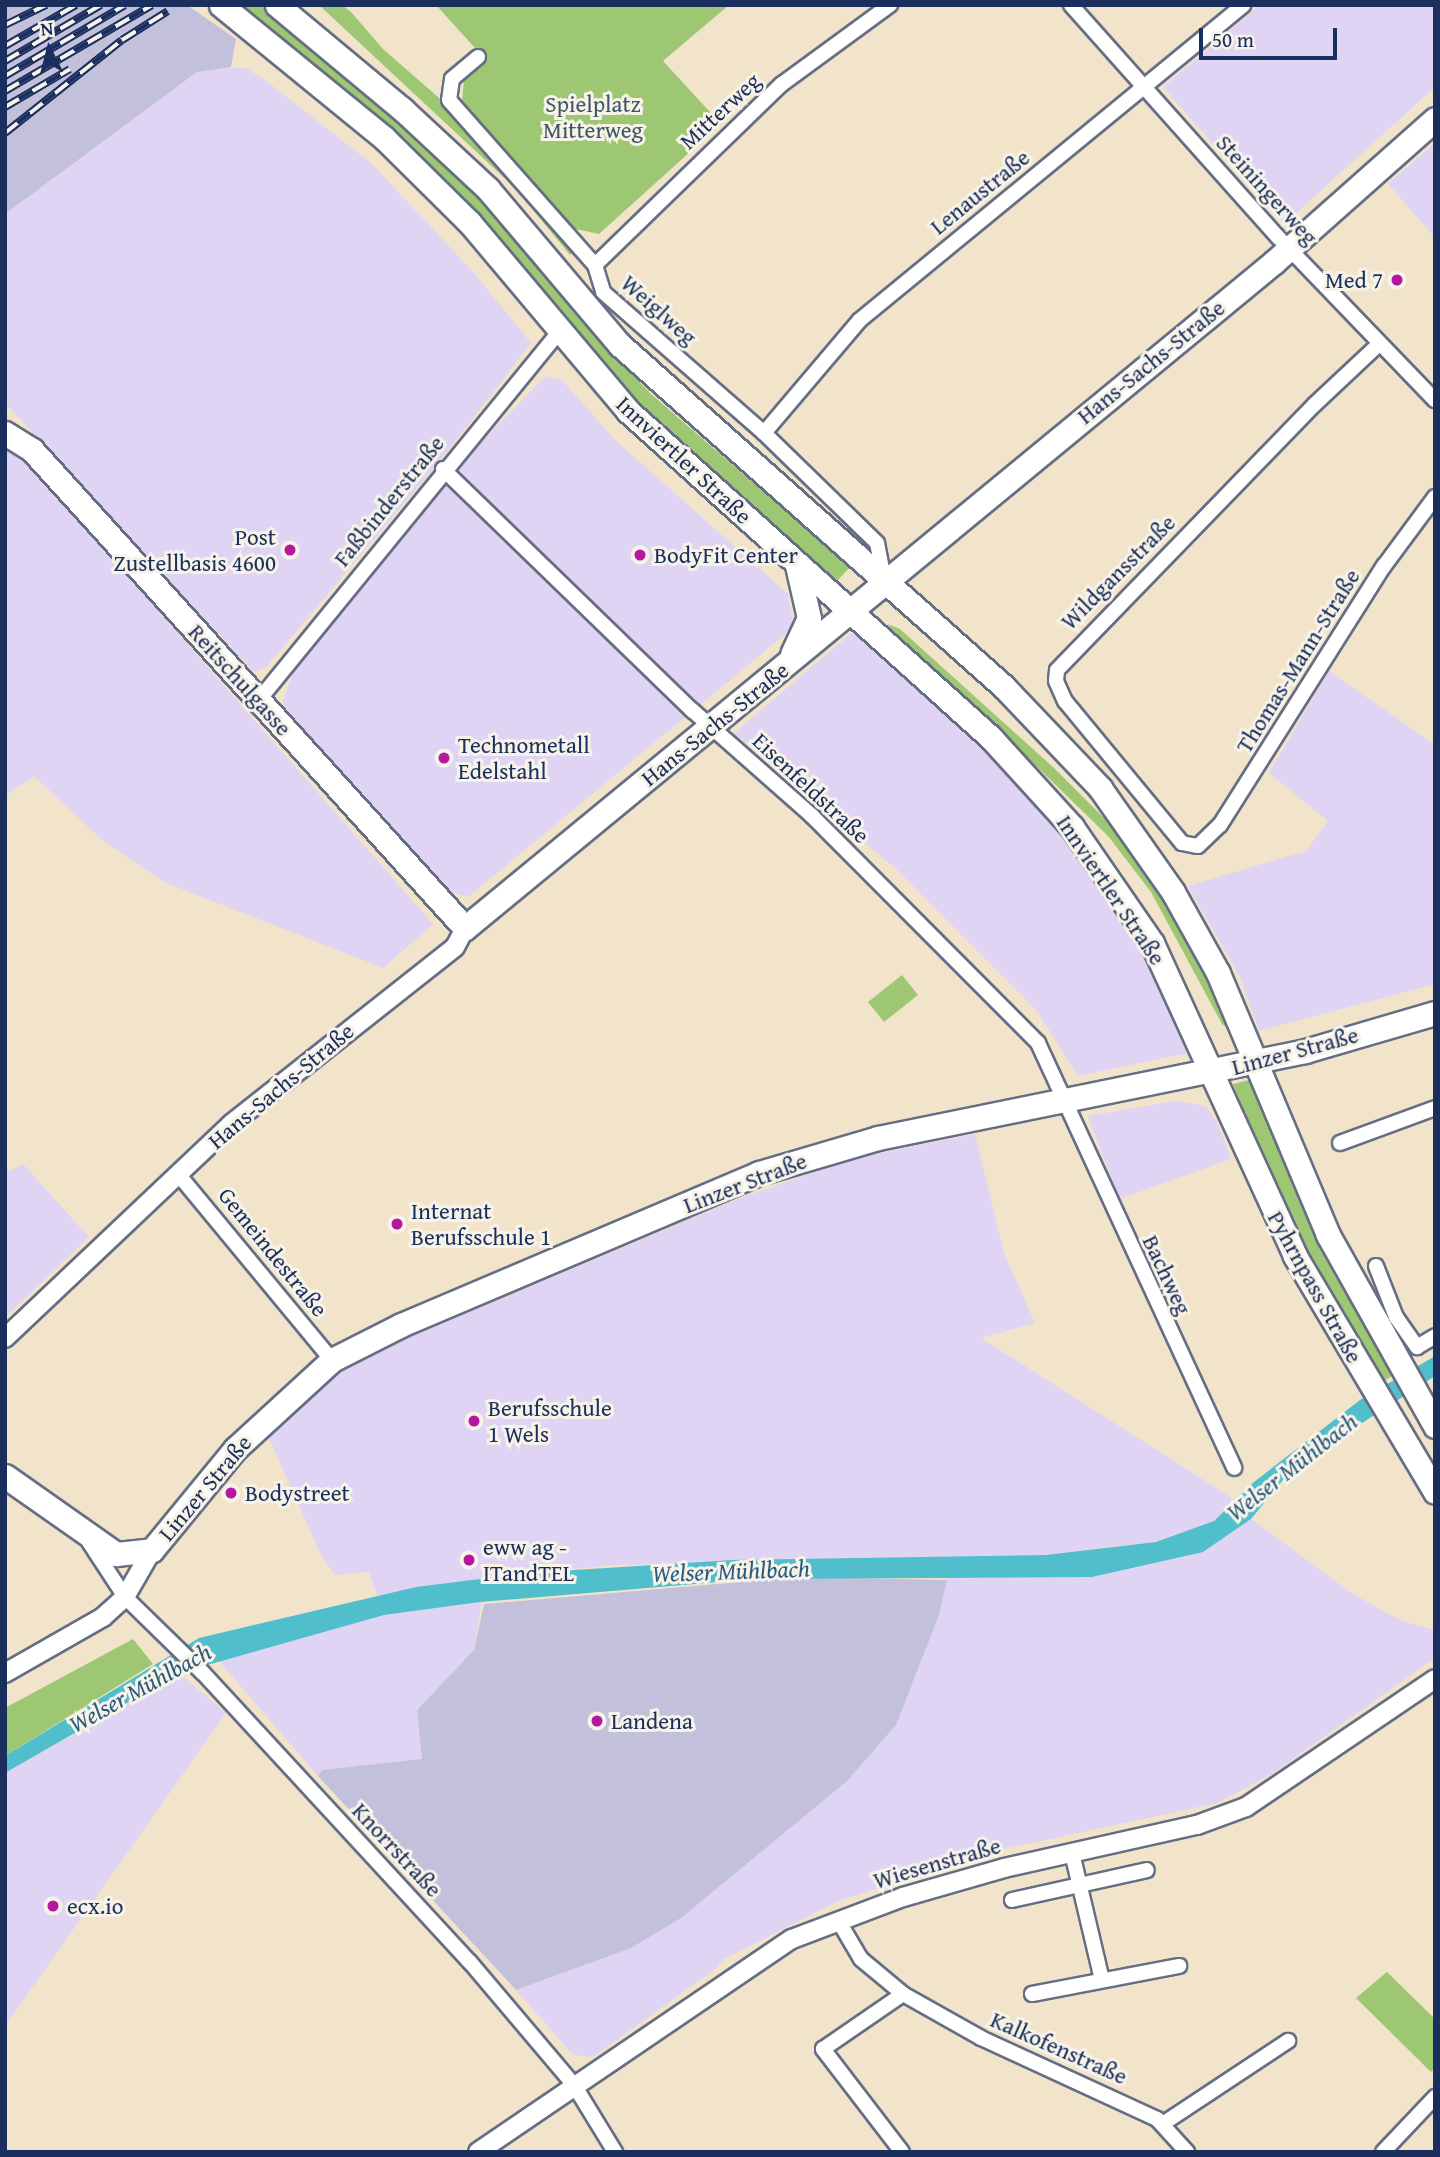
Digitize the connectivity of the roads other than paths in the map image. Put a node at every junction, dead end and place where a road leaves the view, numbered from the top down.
1 (221, 5) edge
2 (277, 5) edge
3 (890, 5) edge
4 (1071, 5) edge
5 (1243, 5) edge
6 (478, 57) dead end
7 (1144, 86) junction
8 (1435, 119) edge
9 (1289, 249) junction
10 (595, 265) junction
11 (559, 332) junction
12 (1379, 344) junction
13 (1435, 400) edge
14 (764, 433) junction
15 (8, 434) edge
16 (443, 469) junction
17 (1435, 497) edge
18 (797, 565) junction
19 (884, 583) junction
20 (850, 613) junction
21 (785, 667) junction
22 (258, 701) junction
23 (711, 727) junction
24 (1198, 846) joint
25 (465, 928) junction
26 (1435, 1013) edge
27 (1257, 1062) junction
28 (1213, 1072) junction
29 (1067, 1098) junction
30 (1435, 1108) edge
31 (1340, 1143) dead end
32 (178, 1174) junction
33 (1376, 1266) dead end
34 (1435, 1336) edge
35 (5, 1338) edge
36 (332, 1360) junction
37 (1435, 1426) edge
38 (1234, 1468) dead end
39 (5, 1476) edge
40 (1435, 1492) edge
41 (80, 1530) junction
42 (152, 1550) junction
43 (125, 1597) junction
44 (5, 1673) edge
45 (1435, 1679) edge
46 (1072, 1853) junction
47 (1147, 1870) dead end
48 (1080, 1885) junction
49 (1012, 1900) dead end
50 (838, 1920) junction
51 (1179, 1966) dead end
52 (1102, 1980) junction
53 (903, 1994) junction
54 (1032, 1994) dead end
55 (1288, 2041) dead end
56 (574, 2085) junction
57 (1435, 2097) edge
58 (1164, 2123) junction
59 (478, 2152) edge
60 (615, 2152) edge
61 (902, 2152) edge
62 (1187, 2152) edge
63 (1383, 2152) edge

1 - 11 main road, Innviertler Straße
2 - 19 main road, Innviertler Straße
3 - 10 street, Mitterweg
4 - 7 street, Steiningerweg
5 - 7 street, Lenaustraße
6 - 10 street, Weiglweg
7 - 9 street, Steiningerweg
7 - 14 street, Lenaustraße
8 - 9 main road, Hans-Sachs-Straße
9 - 12 street, Steiningerweg
9 - 19 main road, Hans-Sachs-Straße
10 - 14 street, Weiglweg
11 - 16 street, Faßbinderstraße
11 - 18 main road, Innviertler Straße
12 - 13 street, Steiningerweg
12 - 24 street, Wildgansstraße
14 - 19 street, Weiglweg
15 - 22 main road, Reitschulgasse
16 - 22 street, Faßbinderstraße
16 - 23 street, Eisenfeldstraße
17 - 24 street, Thomas-Mann-Straße
18 - 20 main road, Innviertler Straße
18 - 21 main road
19 - 20 main road, Hans-Sachs-Straße
19 - 27 main road, Innviertler Straße
20 - 21 main road, Hans-Sachs-Straße
20 - 28 main road, Innviertler Straße
21 - 23 main road, Hans-Sachs-Straße
22 - 25 main road, Reitschulgasse
23 - 25 main road, Hans-Sachs-Straße
23 - 29 street, Eisenfeldstraße
25 - 32 street, Hans-Sachs-Straße
26 - 27 main road, Linzer Straße
27 - 28 main road, Linzer Straße
27 - 37 main road, Pyhrnpass Straße
28 - 29 main road, Linzer Straße
28 - 40 main road, Pyhrnpass Straße
29 - 36 main road, Linzer Straße
29 - 38 street, Bachweg
30 - 31 street
32 - 35 street, Hans-Sachs-Straße
32 - 36 street, Gemeindestraße
33 - 34 street
36 - 42 main road, Linzer Straße
39 - 41 main road
41 - 42 main road, Linzer Straße
41 - 43 street, Knorrstraße
42 - 43 street, Linzer Straße
43 - 44 street, Linzer Straße
43 - 56 street, Knorrstraße
45 - 46 street, Wiesenstraße
46 - 48 street
46 - 50 street, Wiesenstraße
47 - 48 street
48 - 49 street
48 - 52 street
50 - 53 street, Kalkofenstraße
50 - 56 street, Wiesenstraße
51 - 52 street
52 - 54 street
53 - 58 street, Kalkofenstraße
53 - 61 street
55 - 58 street
56 - 59 street, Wiesenstraße
56 - 60 street, Knorrstraße
57 - 63 street
58 - 62 street, Kalkofenstraße

